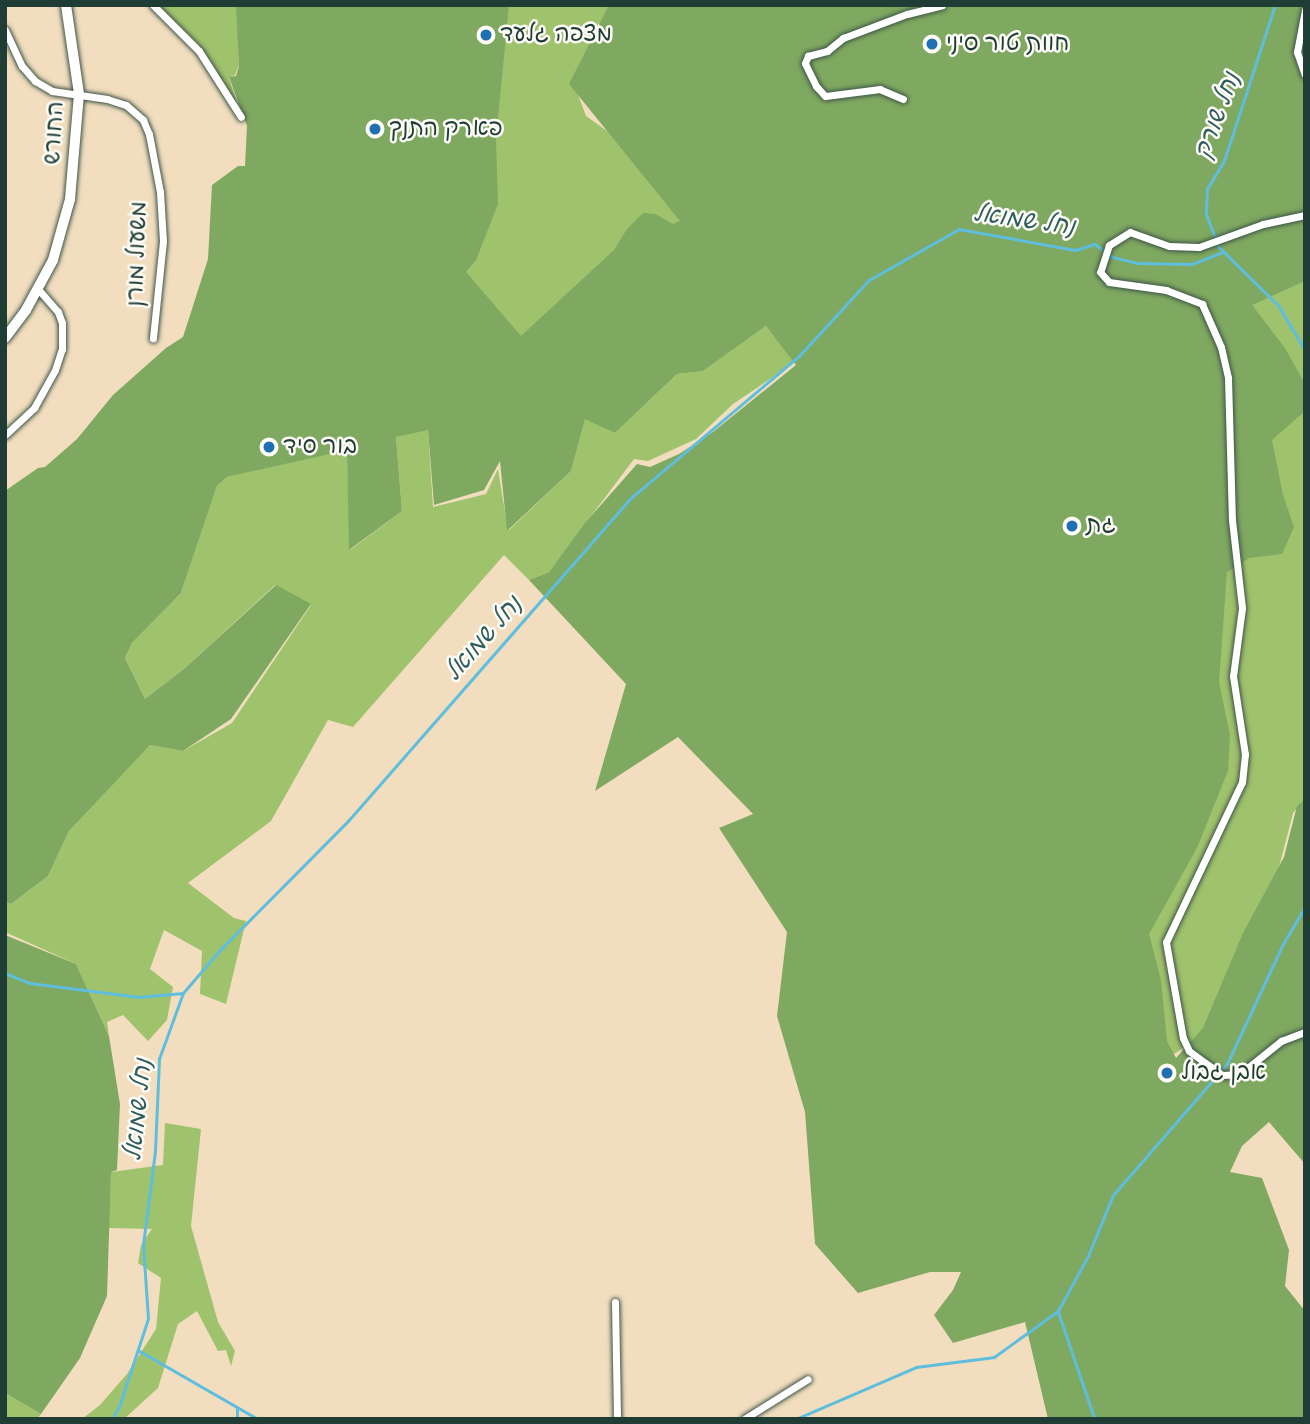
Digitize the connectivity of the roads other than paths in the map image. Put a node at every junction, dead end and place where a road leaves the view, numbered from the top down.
1 (66, 5) edge
2 (153, 5) edge
3 (942, 5) edge
4 (1305, 10) edge
5 (5, 30) edge
6 (1305, 75) edge
7 (79, 94) junction
8 (903, 99) dead end
9 (241, 117) dead end
10 (1305, 215) edge
11 (38, 290) junction
12 (5, 338) edge
13 (153, 338) dead end
14 (5, 435) edge
15 (1305, 1032) edge
16 (615, 1302) dead end
17 (808, 1379) dead end
18 (617, 1419) edge
19 (744, 1419) edge

1 - 7 street, החורש
2 - 9 street
3 - 8 street
4 - 6 street
5 - 7 street, משעול מורן
7 - 11 street, החורש
7 - 13 street, משעול מורן
10 - 15 street
11 - 12 street, החורש
11 - 14 street
16 - 18 street
17 - 19 street

